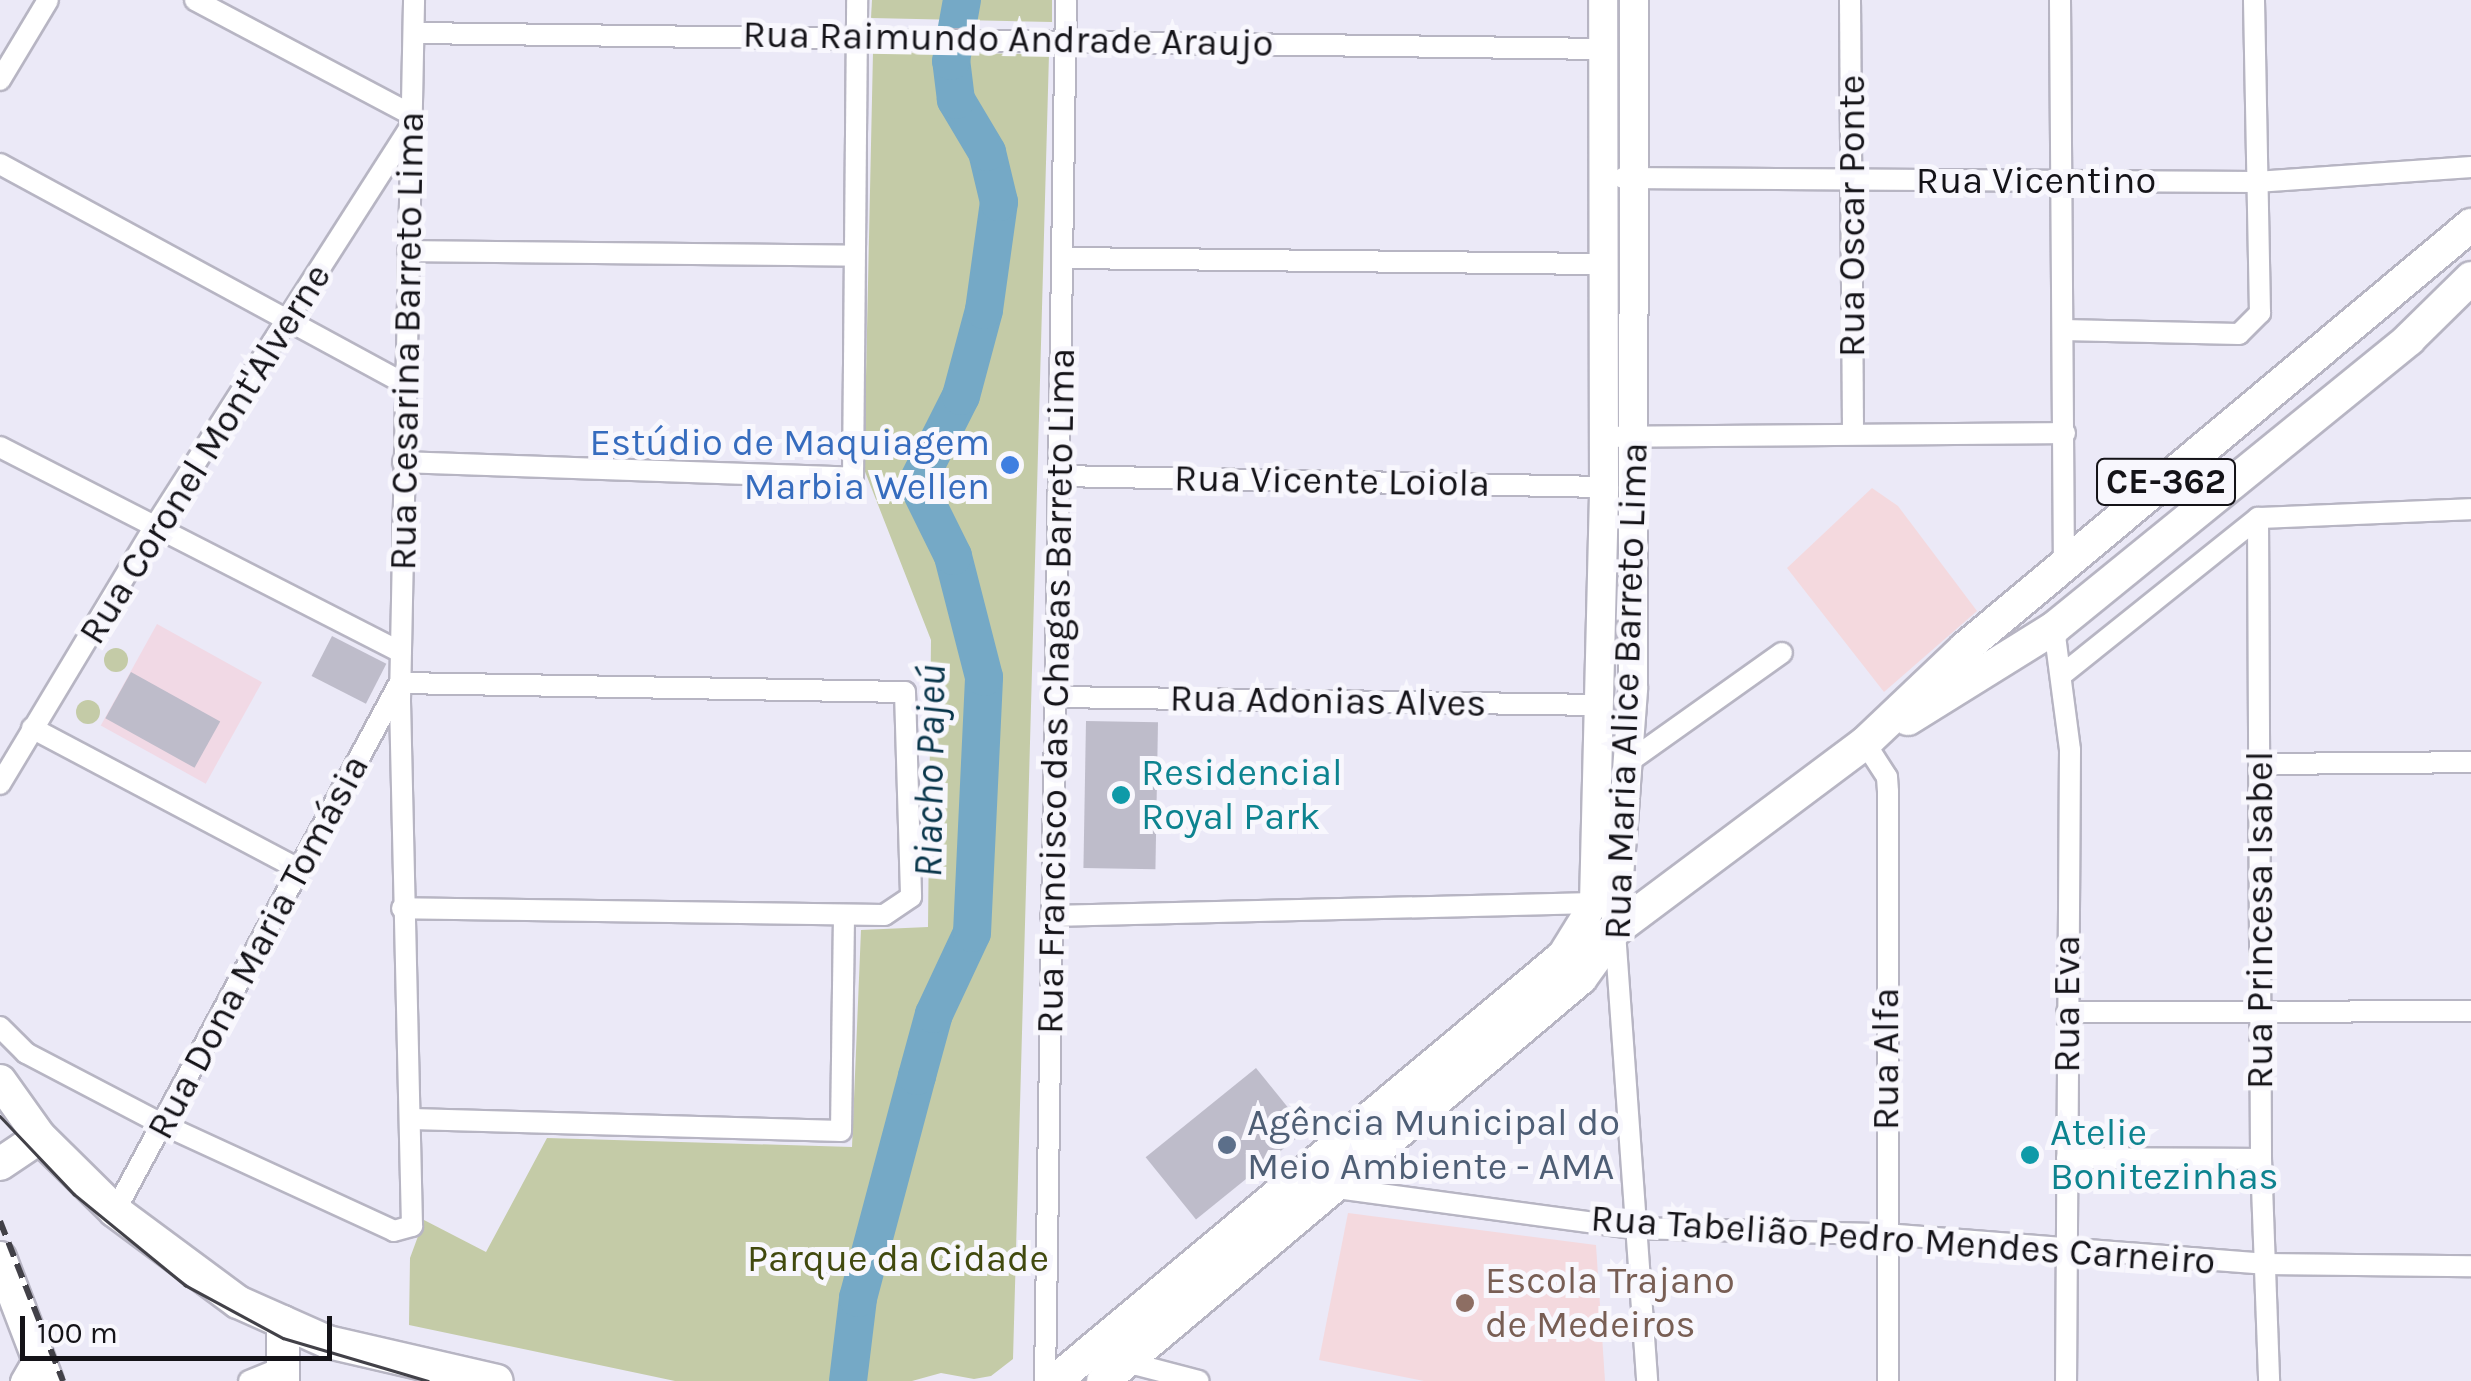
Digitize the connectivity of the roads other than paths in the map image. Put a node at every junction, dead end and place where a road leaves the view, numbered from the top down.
1 (48, 0) edge
2 (195, 0) edge
3 (414, 0) edge
4 (857, 0) edge
5 (1066, 0) edge
6 (1602, 0) edge
7 (1634, 0) edge
8 (1850, 0) edge
9 (2060, 0) edge
10 (2254, 0) edge
11 (414, 33) junction
12 (857, 36) junction
13 (1066, 40) junction
14 (1602, 49) junction
15 (0, 80) edge
16 (412, 120) junction
17 (0, 164) edge
18 (2471, 167) edge
19 (1601, 178) junction
20 (1633, 178) junction
21 (1852, 180) junction
22 (2061, 182) junction
23 (2256, 182) junction
24 (2471, 226) edge
25 (408, 251) junction
26 (854, 256) junction
27 (1064, 258) junction
28 (1600, 264) junction
29 (2471, 278) edge
30 (292, 318) junction
31 (2064, 330) junction
32 (406, 384) junction
33 (1853, 432) junction
34 (2065, 433) junction
35 (1604, 437) junction
36 (1635, 438) junction
37 (0, 448) edge
38 (403, 462) junction
39 (1060, 476) junction
40 (1604, 487) junction
41 (2471, 509) edge
42 (2258, 518) junction
43 (157, 524) junction
44 (2064, 567) junction
45 (2054, 628) junction
46 (401, 652) junction
47 (1782, 652) dead end
48 (2063, 674) junction
49 (400, 691) junction
50 (1055, 697) junction
51 (1600, 705) junction
52 (32, 728) junction
53 (1865, 743) junction
54 (2471, 762) edge
55 (1628, 763) junction
56 (2260, 764) junction
57 (0, 784) edge
58 (300, 870) junction
59 (1594, 903) junction
60 (402, 908) junction
61 (844, 915) junction
62 (1051, 916) junction
63 (1615, 930) junction
64 (1560, 959) junction
65 (2259, 1010) junction
66 (2067, 1012) junction
67 (2471, 1012) edge
68 (0, 1028) edge
69 (0, 1081) edge
70 (413, 1119) junction
71 (164, 1125) junction
72 (40, 1137) junction
73 (2067, 1158) junction
74 (2261, 1159) junction
75 (0, 1164) edge
76 (1336, 1188) junction
77 (116, 1212) junction
78 (1632, 1228) junction
79 (1885, 1234) junction
80 (2067, 1247) junction
81 (0, 1258) edge
82 (2264, 1264) junction
83 (2471, 1266) edge
84 (8, 1295) edge
85 (283, 1322) junction
86 (35, 1372) edge
87 (1114, 1372) edge
88 (283, 1374) edge
89 (249, 1381) edge
90 (497, 1381) edge
91 (1044, 1381) edge
92 (1054, 1381) edge
93 (1199, 1381) edge
94 (1647, 1381) edge
95 (1888, 1381) edge
96 (2066, 1381) edge
97 (2269, 1381) edge

1 - 15 street
2 - 16 street
3 - 11 street, Rua Cesarina Barreto Lima
4 - 12 street
5 - 13 street, Rua Francisco das Chagas Barreto Lima
6 - 14 street, Rua Maria Alice Barreto Lima
7 - 20 street, Rua Maria Alice Barreto Lima
8 - 21 street, Rua Oscar Ponte
9 - 22 street
10 - 23 street
11 - 12 street, Rua Raimundo Andrade Araujo
11 - 16 street, Rua Cesarina Barreto Lima
12 - 13 street, Rua Raimundo Andrade Araujo
12 - 26 street
13 - 14 street, Rua Raimundo Andrade Araujo
13 - 27 street, Rua Francisco das Chagas Barreto Lima
14 - 19 street, Rua Maria Alice Barreto Lima
16 - 25 street, Rua Cesarina Barreto Lima
16 - 30 street, Rua Coronel Mont'Alverne
17 - 30 street
18 - 23 street, Rua Vicentino
19 - 20 street, Rua Vicentino
19 - 28 street, Rua Maria Alice Barreto Lima
20 - 21 street, Rua Vicentino
20 - 36 street, Rua Maria Alice Barreto Lima
21 - 22 street, Rua Vicentino
21 - 33 street, Rua Oscar Ponte
22 - 23 street, Rua Vicentino
22 - 31 street
23 - 31 street
24 - 44 main road, CE-362
25 - 26 street
25 - 32 street, Rua Cesarina Barreto Lima
26 - 38 street
27 - 28 street
27 - 39 street, Rua Francisco das Chagas Barreto Lima
28 - 35 street, Rua Maria Alice Barreto Lima
29 - 45 main road, CE-362
30 - 32 street
30 - 43 street, Rua Coronel Mont'Alverne
31 - 34 street
32 - 38 street, Rua Cesarina Barreto Lima
33 - 34 street
33 - 36 street
34 - 44 street
35 - 36 street
35 - 40 street, Rua Maria Alice Barreto Lima
36 - 55 street, Rua Maria Alice Barreto Lima
37 - 43 street
38 - 46 street, Rua Cesarina Barreto Lima
39 - 40 street, Rua Vicente Loiola
39 - 50 street, Rua Francisco das Chagas Barreto Lima
40 - 51 street, Rua Maria Alice Barreto Lima
41 - 42 street
42 - 48 street
42 - 56 street, Rua Princesa Isabel
43 - 46 street
43 - 52 street, Rua Coronel Mont'Alverne
44 - 53 main road, CE-362
45 - 48 street, Rua Eva
45 - 53 main road, CE-362
46 - 49 street, Rua Cesarina Barreto Lima
47 - 55 street
48 - 66 street, Rua Eva
49 - 58 street, Rua Dona Maria Tomásia
49 - 60 street, Rua Cesarina Barreto Lima
49 - 61 street
50 - 51 street, Rua Adonias Alves
50 - 62 street, Rua Francisco das Chagas Barreto Lima
51 - 59 street, Rua Maria Alice Barreto Lima
52 - 57 street, Rua Coronel Mont'Alverne
52 - 58 street
53 - 63 main road, CE-362
53 - 79 street, Rua Alfa
54 - 56 street
55 - 63 street, Rua Maria Alice Barreto Lima
56 - 65 street, Rua Princesa Isabel
58 - 71 street, Rua Dona Maria Tomásia
59 - 62 street
59 - 63 street
59 - 64 street, Rua Maria Alice Barreto Lima
60 - 61 street
60 - 70 street, Rua Cesarina Barreto Lima
61 - 70 street
62 - 91 street, Rua Francisco das Chagas Barreto Lima
63 - 64 main road, CE-362
63 - 76 main road, CE-362
63 - 78 street, Rua Maria Alice Barreto Lima
64 - 92 main road, CE-362
65 - 66 street
65 - 67 street
65 - 74 street, Rua Princesa Isabel
66 - 73 street, Rua Eva
68 - 71 street
69 - 72 main road
70 - 71 street, Rua Cesarina Barreto Lima
71 - 77 street, Rua Dona Maria Tomásia
72 - 75 main road
72 - 77 main road
73 - 74 street
73 - 80 street, Rua Eva
74 - 82 street, Rua Princesa Isabel
76 - 78 street, Rua Tabelião Pedro Mendes Carneiro
76 - 87 main road, CE-362
77 - 85 main road
78 - 79 street, Rua Tabelião Pedro Mendes Carneiro
78 - 94 street, Rua Maria Alice Barreto Lima
79 - 80 street, Rua Tabelião Pedro Mendes Carneiro
79 - 95 street, Rua Alfa
80 - 82 street, Rua Tabelião Pedro Mendes Carneiro
80 - 96 street, Rua Eva
81 - 84 main road
82 - 83 street, Rua Tabelião Pedro Mendes Carneiro
82 - 97 street, Rua Princesa Isabel
84 - 86 main road
85 - 88 main road
85 - 90 main road
87 - 93 street
88 - 89 street

